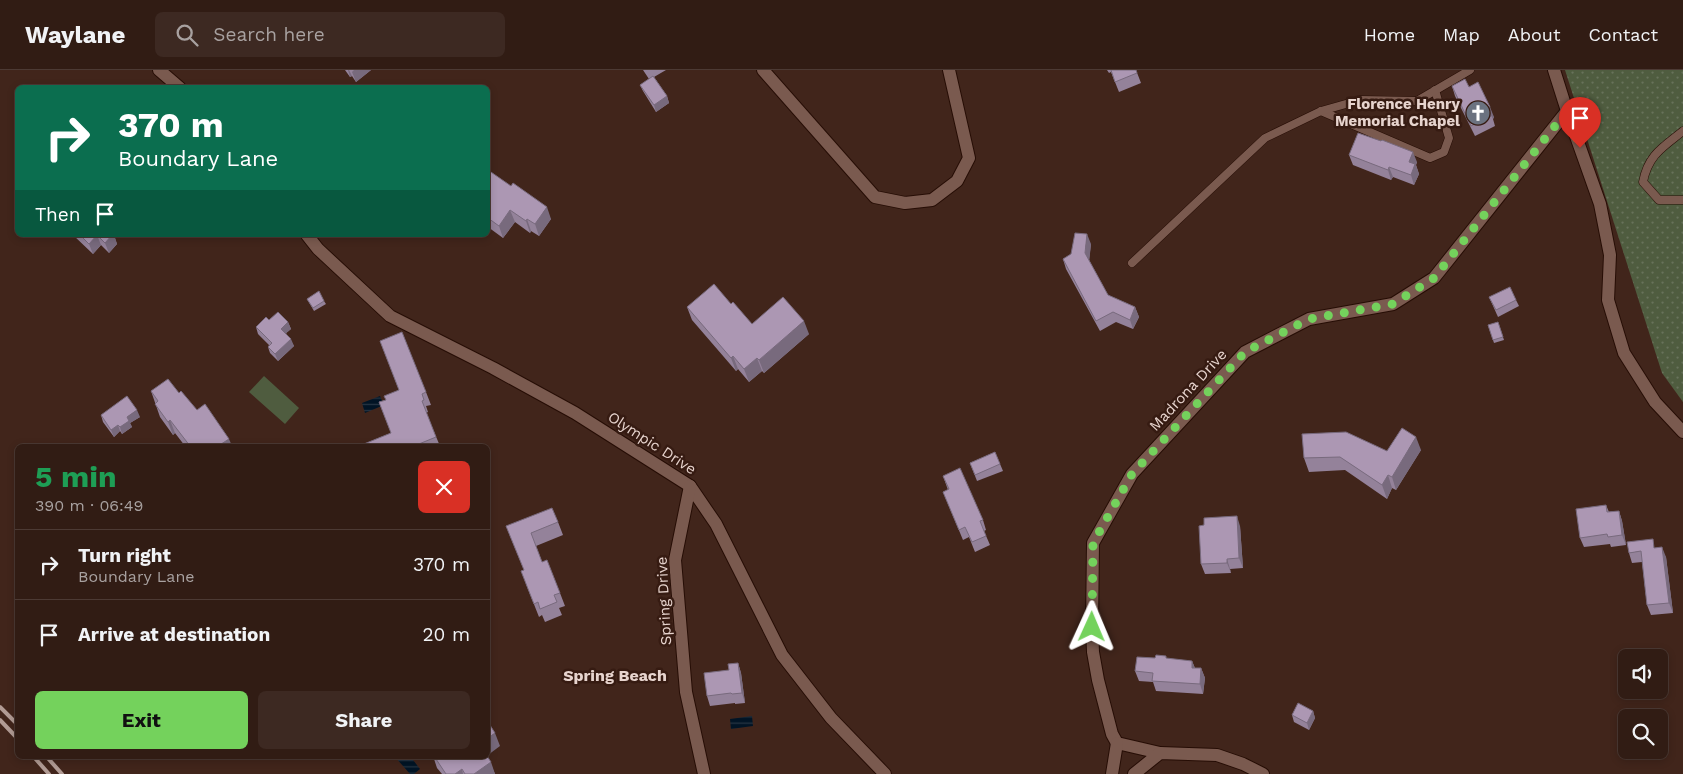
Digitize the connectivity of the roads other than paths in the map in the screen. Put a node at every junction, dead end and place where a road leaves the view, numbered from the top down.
1 (159, 70) edge
2 (762, 70) edge
3 (949, 70) edge
4 (1470, 70) edge
5 (1554, 70) edge
6 (176, 85) edge
7 (1435, 90) junction
8 (1321, 111) junction
9 (1567, 111) junction
10 (1683, 131) edge
11 (1683, 200) edge
12 (309, 237) edge
13 (1132, 263) dead end
14 (1683, 432) edge
15 (690, 486) junction
16 (1117, 743) junction
17 (1160, 753) junction
18 (704, 774) edge
19 (885, 774) edge
20 (1112, 774) edge
21 (1134, 774) edge
22 (1263, 774) edge

1 - 6 street
2 - 3 street
4 - 7 lane
5 - 9 street
7 - 8 lane
7 - 8 lane
8 - 13 lane
9 - 14 street
9 - 16 street, Madrona Drive
10 - 11 lane
12 - 15 street, Olympic Drive
15 - 18 street, Spring Drive
15 - 19 street, Olympic Drive
16 - 17 street
16 - 20 street
17 - 21 street
17 - 22 street

